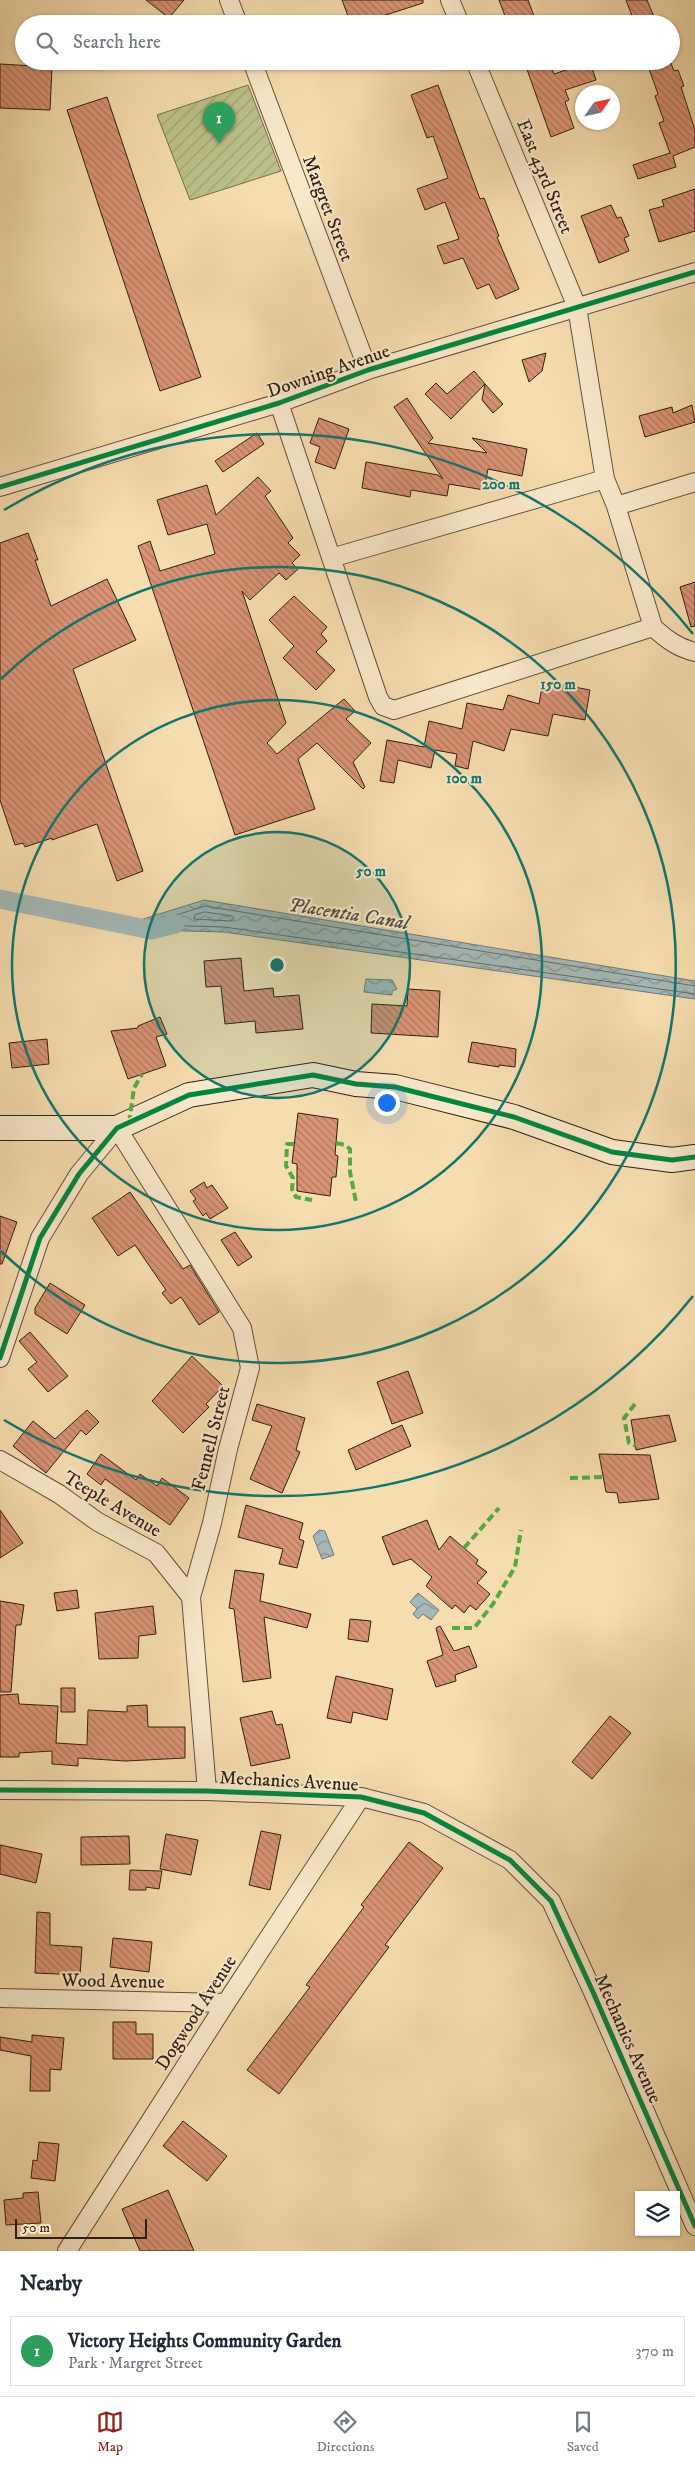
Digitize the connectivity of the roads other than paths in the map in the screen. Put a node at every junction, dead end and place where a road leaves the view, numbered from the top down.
1 (229, 0) edge
2 (450, 0) edge
3 (235, 15) edge
4 (456, 15) edge
5 (255, 70) edge
6 (479, 70) edge
7 (695, 272) edge
8 (577, 308) junction
9 (368, 370) junction
10 (279, 403) junction
11 (605, 479) junction
12 (695, 482) edge
13 (0, 487) edge
14 (616, 506) junction
15 (331, 558) junction
16 (653, 627) junction
17 (695, 652) edge
18 (0, 1128) edge
19 (117, 1128) junction
20 (695, 1157) edge
21 (0, 1358) edge
22 (0, 1460) edge
23 (191, 1597) junction
24 (0, 1790) edge
25 (207, 1791) junction
26 (362, 1797) junction
27 (0, 1998) edge
28 (226, 2003) junction
29 (695, 2226) edge
30 (67, 2251) edge

1 - 3 street
2 - 4 street
5 - 9 street, Margret Street
6 - 8 street, East 43rd Street
7 - 8 street, Downing Avenue
8 - 9 street, Downing Avenue
8 - 11 street, East 43rd Street
9 - 10 street, Downing Avenue
10 - 13 street, Downing Avenue
10 - 15 street
11 - 14 street, East 43rd Street
11 - 15 street
12 - 14 street
14 - 16 street, East 43rd Street
15 - 16 street
16 - 17 street
18 - 19 street
19 - 20 street
19 - 21 street
19 - 23 street, Fennell Street
22 - 23 street, Teeple Avenue
23 - 25 street, Fennell Street
24 - 25 street, Mechanics Avenue
25 - 26 street, Mechanics Avenue
26 - 28 street, Dogwood Avenue
26 - 29 street, Mechanics Avenue
27 - 28 street, Wood Avenue
28 - 30 street, Dogwood Avenue

